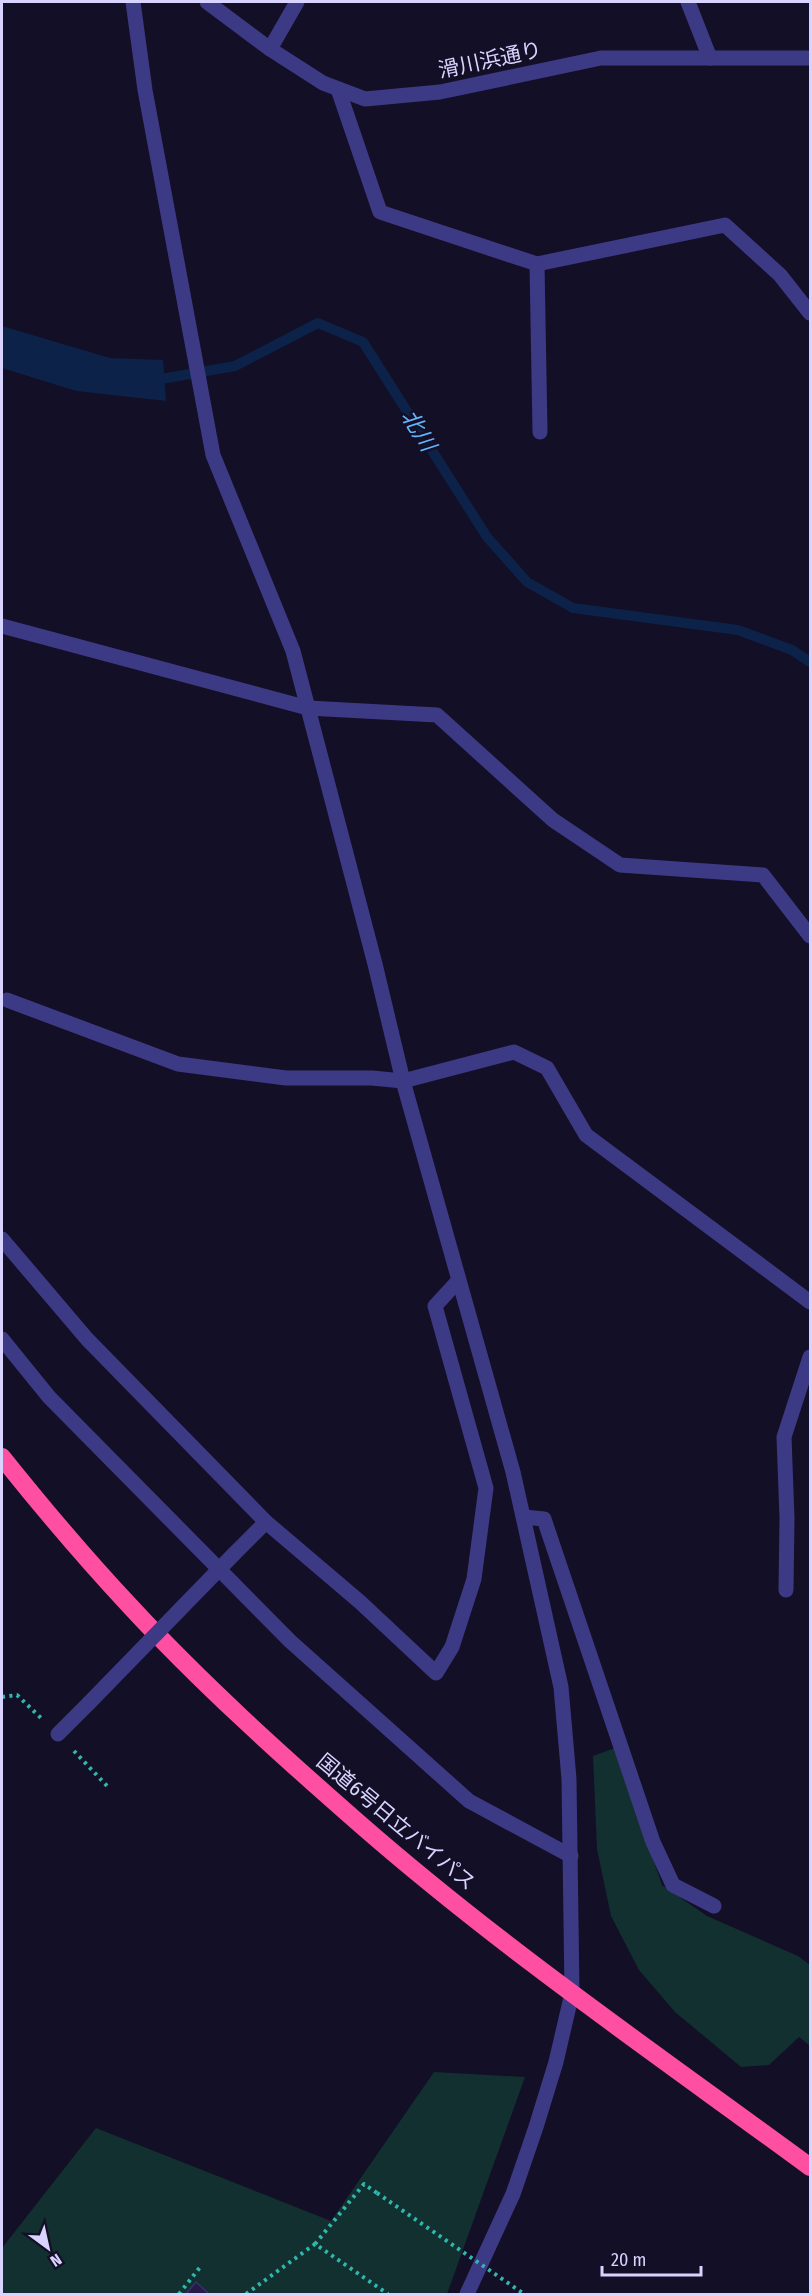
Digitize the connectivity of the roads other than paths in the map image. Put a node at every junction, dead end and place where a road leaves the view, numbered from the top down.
1 (133, 2) edge
2 (207, 2) edge
3 (297, 2) edge
4 (688, 2) edge
5 (270, 49) junction
6 (710, 58) junction
7 (810, 58) edge
8 (338, 89) junction
9 (537, 264) junction
10 (810, 313) edge
11 (540, 432) dead end
12 (2, 626) edge
13 (308, 708) junction
14 (810, 936) edge
15 (7, 1000) dead end
16 (403, 1081) junction
17 (2, 1239) edge
18 (458, 1281) junction
19 (810, 1302) edge
20 (2, 1338) edge
21 (810, 1357) edge
22 (2, 1457) edge
23 (524, 1517) junction
24 (266, 1522) junction
25 (786, 1590) dead end
26 (58, 1734) dead end
27 (571, 1856) junction
28 (714, 1906) dead end
29 (572, 1993) junction
30 (810, 2167) edge
31 (467, 2295) edge

1 - 13 street
2 - 5 street, 滑川浜通り
3 - 5 street
4 - 6 street
5 - 8 street, 滑川浜通り
6 - 7 street, 滑川浜通り
6 - 8 street, 滑川浜通り
8 - 9 street
9 - 10 street
9 - 11 street
12 - 13 street
13 - 14 street
13 - 16 street
15 - 16 street
16 - 18 street
16 - 19 street
17 - 24 street
18 - 23 street
18 - 24 street
20 - 27 street
21 - 25 street
22 - 29 highway, 国道6号日立バイパス
23 - 27 street
23 - 28 street
24 - 26 street, bridge
27 - 29 street
29 - 30 highway, 国道6号日立バイパス
29 - 31 street

